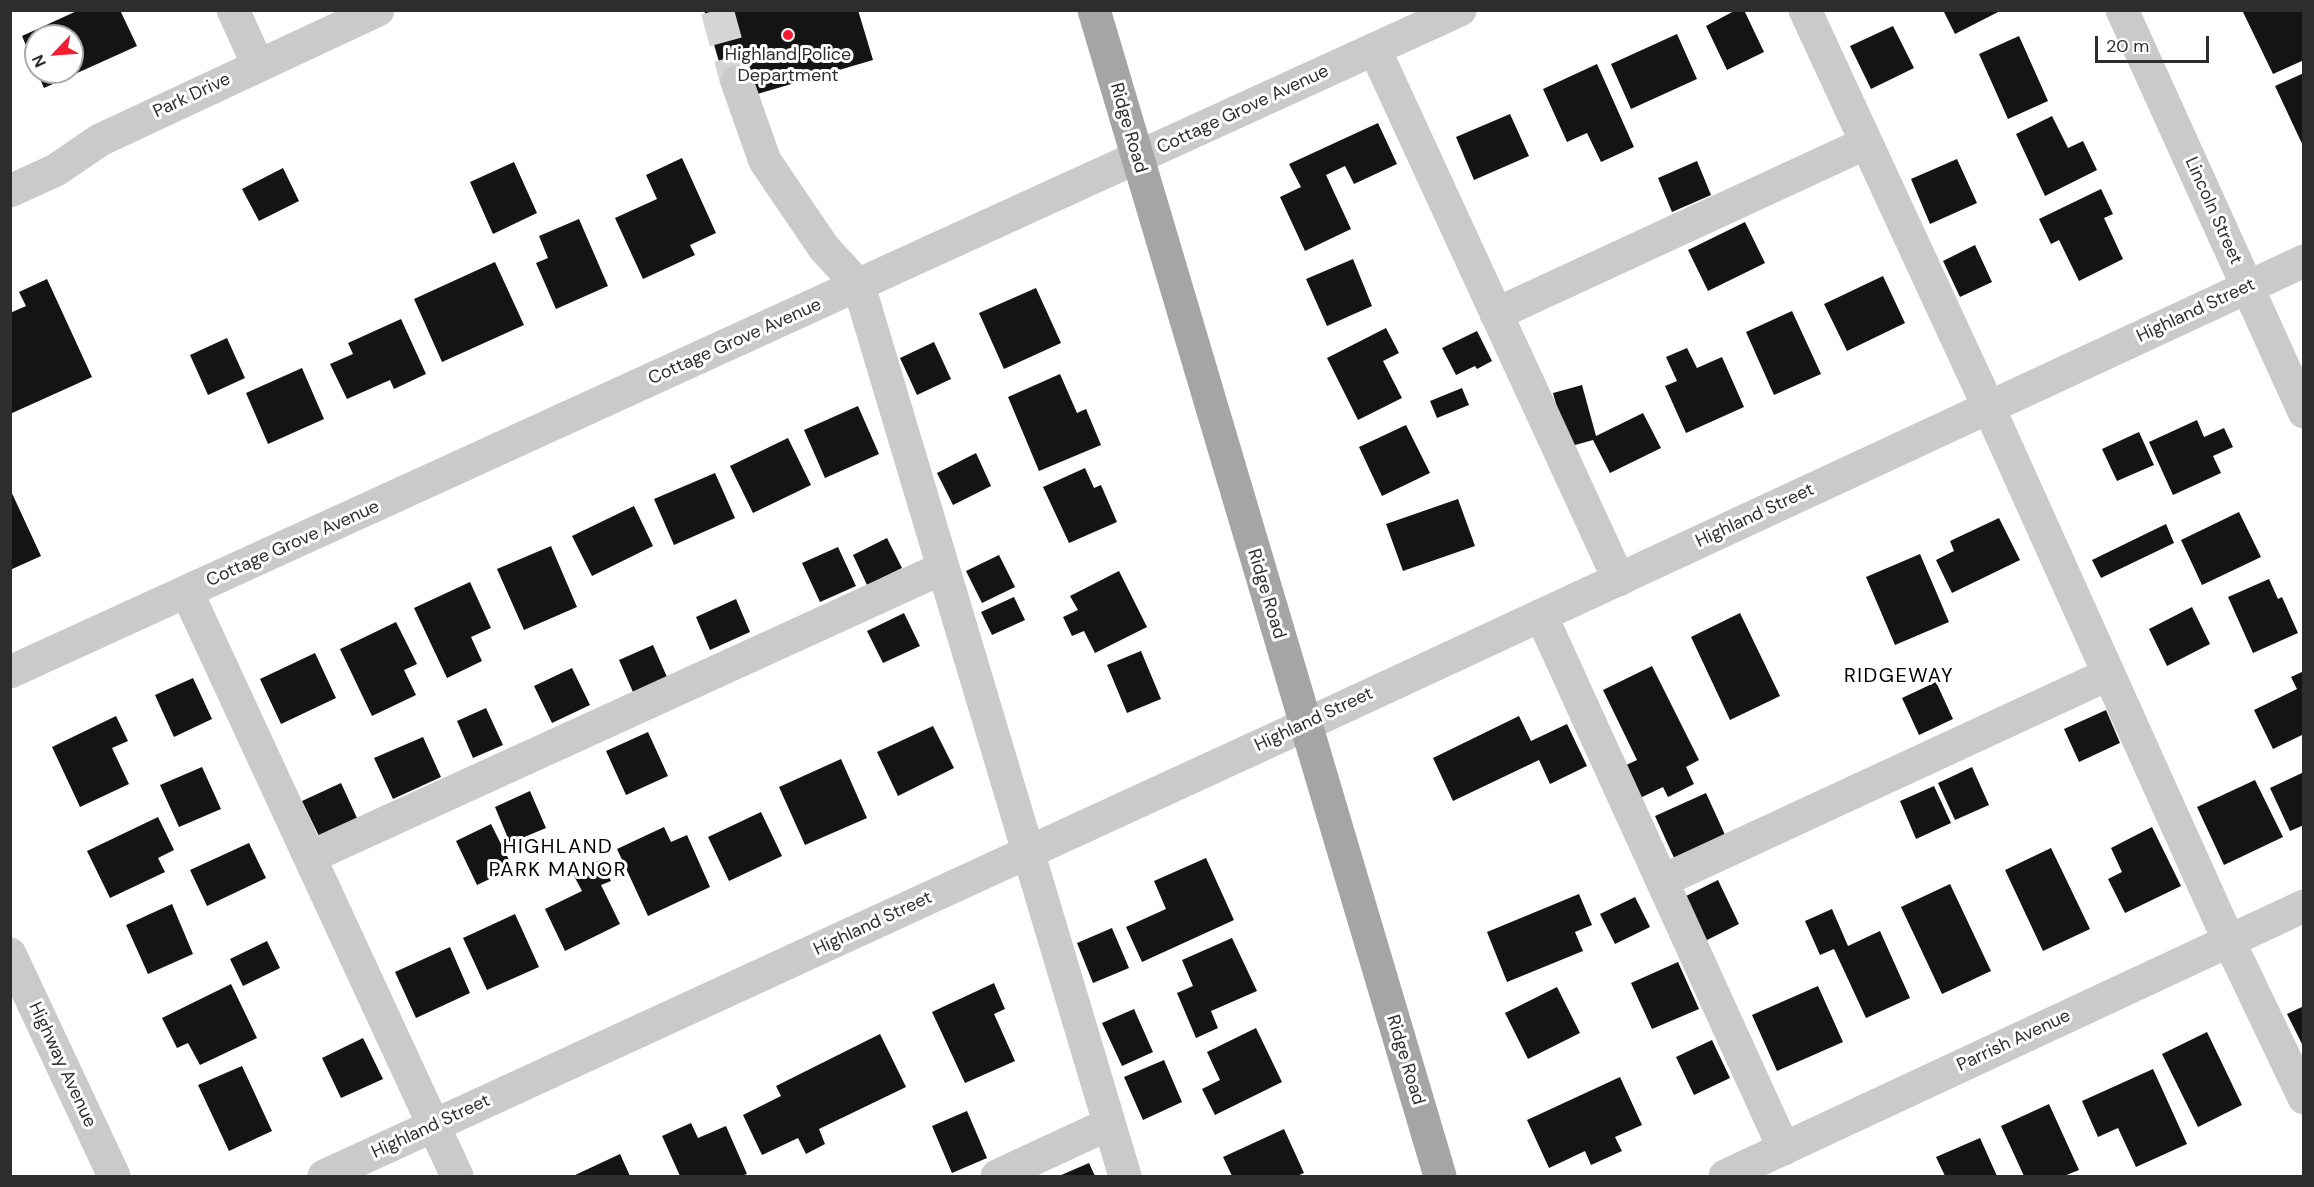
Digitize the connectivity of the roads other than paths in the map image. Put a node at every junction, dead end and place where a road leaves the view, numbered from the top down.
1 (233, 10) edge
2 (378, 10) edge
3 (1094, 10) edge
4 (1460, 10) edge
5 (1805, 10) edge
6 (2122, 10) edge
7 (1375, 50) junction
8 (258, 65) junction
9 (737, 82) tunnel mouth
10 (1866, 143) junction
11 (1137, 159) junction
12 (10, 191) edge
13 (2304, 261) edge
14 (859, 286) junction
15 (2248, 288) junction
16 (1496, 314) junction
17 (1989, 408) junction
18 (2304, 412) edge
19 (943, 568) junction
20 (1619, 580) junction
21 (187, 592) junction
22 (1541, 615) junction
23 (10, 672) edge
24 (2109, 674) junction
25 (1305, 725) junction
26 (1028, 852) junction
27 (310, 857) junction
28 (1662, 881) junction
29 (2304, 906) edge
30 (2229, 941) junction
31 (10, 954) edge
32 (2304, 1098) edge
33 (1109, 1124) junction
34 (434, 1126) junction
35 (1784, 1149) junction
36 (114, 1176) edge
37 (324, 1176) edge
38 (457, 1176) edge
39 (997, 1176) edge
40 (1125, 1176) edge
41 (1440, 1176) edge
42 (1725, 1176) edge

1 - 8 street
2 - 8 street, Park Drive
3 - 11 main road, Ridge Road
4 - 7 street, Cottage Grove Avenue
5 - 10 street
6 - 15 street, Lincoln Street
7 - 11 street, Cottage Grove Avenue
7 - 16 street
8 - 12 street, Park Drive
9 - 14 street
10 - 16 street
10 - 17 street
11 - 14 street, Cottage Grove Avenue
11 - 25 main road, Ridge Road
13 - 15 street, Highland Street
14 - 19 street
14 - 21 street, Cottage Grove Avenue
15 - 17 street, Highland Street
15 - 18 street, Lincoln Street
16 - 20 street
17 - 20 street, Highland Street
17 - 24 street
19 - 26 street
19 - 27 street
20 - 22 street, Highland Street
21 - 23 street, Cottage Grove Avenue
21 - 27 street
22 - 25 street, Highland Street
22 - 28 street
24 - 28 street
24 - 30 street
25 - 26 street, Highland Street
25 - 41 main road, Ridge Road
26 - 33 street
26 - 34 street, Highland Street
27 - 34 street
28 - 35 street
29 - 30 street, Parrish Avenue
30 - 32 street
30 - 35 street, Parrish Avenue
31 - 36 street, Highway Avenue
33 - 39 street
33 - 40 street
34 - 37 street, Highland Street
34 - 38 street
35 - 42 street, Parrish Avenue

